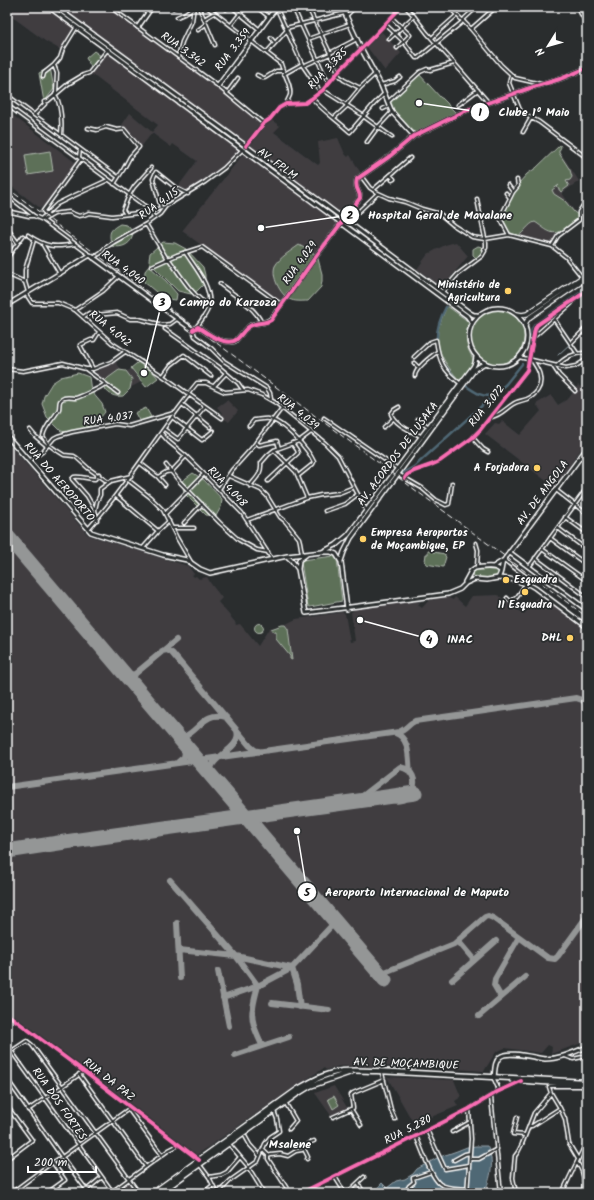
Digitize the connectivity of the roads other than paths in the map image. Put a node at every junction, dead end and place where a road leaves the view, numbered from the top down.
1 (49, 7) edge
2 (56, 7) edge
3 (110, 7) edge
4 (152, 7) edge
5 (194, 7) edge
6 (199, 7) edge
7 (207, 7) edge
8 (232, 7) edge
9 (245, 7) edge
10 (257, 7) edge
11 (277, 7) edge
12 (293, 7) edge
13 (308, 7) edge
14 (342, 7) edge
15 (356, 7) edge
16 (401, 7) edge
17 (406, 7) edge
18 (449, 7) edge
19 (477, 7) edge
20 (496, 7) edge
21 (577, 7) edge
22 (474, 8) edge
23 (214, 13) junction
24 (240, 13) junction
25 (345, 14) junction
26 (457, 15) junction
27 (414, 16) junction
28 (177, 17) dead end
29 (269, 17) junction
30 (392, 18) junction
31 (204, 19) junction
32 (314, 20) junction
33 (463, 21) junction
34 (206, 24) junction
35 (301, 24) junction
36 (350, 24) junction
37 (385, 24) junction
38 (587, 24) edge
39 (231, 25) junction
40 (77, 27) junction
41 (138, 27) junction
42 (402, 27) junction
43 (286, 29) junction
44 (471, 29) junction
45 (198, 30) dead end
46 (260, 30) junction
47 (395, 34) junction
48 (321, 35) junction
49 (271, 38) dead end
50 (432, 38) junction
51 (308, 39) junction
52 (357, 39) junction
53 (389, 39) dead end
54 (252, 41) junction
55 (404, 42) junction
56 (275, 43) junction
57 (437, 44) junction
58 (215, 45) dead end
59 (361, 48) junction
60 (397, 48) dead end
61 (108, 49) junction
62 (267, 52) junction
63 (330, 54) junction
64 (178, 57) junction
65 (318, 60) junction
66 (454, 63) junction
67 (54, 65) junction
68 (303, 65) junction
69 (587, 68) edge
70 (283, 71) junction
71 (337, 73) junction
72 (284, 74) junction
73 (375, 74) junction
74 (150, 75) junction
75 (257, 75) dead end
76 (511, 75) junction
77 (43, 76) dead end
78 (400, 77) dead end
79 (238, 78) dead end
80 (147, 79) junction
81 (329, 82) junction
82 (544, 84) junction
83 (381, 85) junction
84 (218, 86) junction
85 (360, 88) junction
86 (322, 90) junction
87 (478, 90) junction
88 (227, 92) junction
89 (55, 94) junction
90 (384, 94) junction
91 (513, 94) junction
92 (7, 95) edge
93 (312, 98) junction
94 (388, 102) junction
95 (488, 102) junction
96 (286, 104) junction
97 (7, 105) edge
98 (346, 105) junction
99 (458, 105) dead end
100 (389, 106) junction
101 (384, 109) dead end
102 (392, 112) junction
103 (34, 115) junction
104 (364, 116) junction
105 (334, 118) junction
106 (531, 118) junction
107 (264, 123) junction
108 (378, 127) junction
109 (88, 128) dead end
110 (523, 132) dead end
111 (61, 135) junction
112 (392, 136) dead end
113 (414, 136) junction
114 (233, 137) junction
115 (231, 141) junction
116 (367, 142) dead end
117 (246, 146) junction
118 (80, 149) junction
119 (242, 149) junction
120 (80, 158) junction
121 (410, 158) dead end
122 (587, 158) edge
123 (151, 168) dead end
124 (390, 174) junction
125 (361, 176) junction
126 (118, 177) junction
127 (108, 180) junction
128 (392, 180) dead end
129 (517, 180) dead end
130 (114, 184) junction
131 (508, 185) dead end
132 (372, 190) junction
133 (506, 192) dead end
134 (512, 192) junction
135 (378, 193) junction
136 (188, 194) junction
137 (7, 195) edge
138 (129, 195) junction
139 (510, 198) junction
140 (477, 199) dead end
141 (587, 199) edge
142 (166, 206) junction
143 (161, 208) junction
144 (7, 211) edge
145 (151, 211) junction
146 (46, 214) junction
147 (126, 214) junction
148 (355, 215) dead end
149 (34, 216) junction
150 (49, 217) junction
151 (154, 218) junction
152 (42, 219) junction
153 (344, 221) junction
154 (146, 224) junction
155 (7, 231) edge
156 (28, 235) dead end
157 (509, 235) junction
158 (23, 236) dead end
159 (485, 239) junction
160 (34, 240) junction
161 (18, 243) junction
162 (43, 244) junction
163 (76, 244) junction
164 (552, 246) junction
165 (185, 252) junction
166 (92, 256) junction
167 (7, 258) edge
168 (168, 259) junction
169 (152, 266) dead end
170 (7, 274) edge
171 (60, 274) junction
172 (587, 274) edge
173 (119, 276) junction
174 (585, 279) edge
175 (25, 282) junction
176 (220, 284) dead end
177 (587, 289) edge
178 (442, 292) junction
179 (27, 293) junction
180 (575, 298) junction
181 (209, 304) junction
182 (7, 305) edge
183 (282, 305) junction
184 (543, 306) junction
185 (75, 310) junction
186 (558, 310) junction
187 (561, 313) junction
188 (517, 314) junction
189 (478, 315) junction
190 (83, 317) junction
191 (177, 319) junction
192 (554, 319) junction
193 (262, 323) junction
194 (472, 323) junction
195 (525, 326) junction
196 (587, 327) edge
197 (165, 329) dead end
198 (193, 330) junction
199 (99, 332) junction
200 (534, 337) junction
201 (571, 343) junction
202 (587, 347) edge
203 (125, 352) junction
204 (437, 352) junction
205 (577, 353) junction
206 (586, 353) junction
207 (414, 357) dead end
208 (476, 357) junction
209 (519, 357) junction
210 (531, 359) junction
211 (587, 359) edge
212 (414, 363) dead end
213 (485, 363) junction
214 (552, 364) junction
215 (557, 366) junction
216 (419, 368) junction
217 (7, 369) edge
218 (86, 369) junction
219 (93, 369) junction
220 (226, 373) junction
221 (163, 376) junction
222 (211, 376) dead end
223 (415, 376) dead end
224 (105, 384) junction
225 (461, 384) junction
226 (214, 386) junction
227 (243, 390) junction
228 (575, 391) dead end
229 (118, 393) dead end
230 (188, 394) junction
231 (271, 399) junction
232 (182, 404) junction
233 (204, 406) junction
234 (399, 407) dead end
235 (282, 408) junction
236 (175, 413) junction
237 (196, 416) junction
238 (172, 417) junction
239 (490, 417) junction
240 (222, 418) dead end
241 (324, 418) dead end
242 (393, 419) junction
243 (418, 419) dead end
244 (273, 421) junction
245 (249, 426) dead end
246 (210, 427) dead end
247 (384, 427) dead end
248 (429, 427) junction
249 (187, 428) junction
250 (164, 429) junction
251 (30, 430) dead end
252 (213, 432) dead end
253 (311, 432) junction
254 (161, 433) junction
255 (7, 436) edge
256 (422, 437) junction
257 (472, 438) junction
258 (299, 440) junction
259 (256, 442) junction
260 (292, 443) junction
261 (47, 445) junction
262 (279, 448) junction
263 (587, 448) edge
264 (274, 450) junction
265 (488, 452) dead end
266 (186, 456) junction
267 (29, 461) junction
268 (286, 462) junction
269 (140, 464) junction
270 (166, 465) dead end
271 (398, 469) junction
272 (172, 472) junction
273 (99, 474) junction
274 (204, 474) junction
275 (398, 474) junction
276 (131, 476) junction
277 (157, 476) junction
278 (228, 476) junction
279 (298, 476) junction
280 (405, 478) junction
281 (128, 480) junction
282 (268, 481) dead end
283 (108, 482) junction
284 (452, 483) dead end
285 (165, 485) dead end
286 (250, 486) junction
287 (354, 487) junction
288 (587, 488) edge
289 (219, 489) junction
290 (189, 490) junction
291 (556, 490) junction
292 (583, 493) junction
293 (358, 494) junction
294 (116, 496) junction
295 (587, 496) edge
296 (307, 498) junction
297 (202, 504) junction
298 (575, 504) junction
299 (95, 510) junction
300 (276, 510) junction
301 (367, 510) junction
302 (325, 511) dead end
303 (166, 513) junction
304 (587, 514) edge
305 (566, 517) junction
306 (97, 520) junction
307 (247, 520) junction
308 (169, 521) junction
309 (184, 523) dead end
310 (173, 528) junction
311 (194, 528) dead end
312 (558, 528) junction
313 (88, 529) junction
314 (158, 530) junction
315 (587, 533) edge
316 (550, 538) junction
317 (476, 543) dead end
318 (143, 548) junction
319 (542, 549) junction
320 (587, 550) edge
321 (268, 552) junction
322 (322, 552) junction
323 (308, 553) junction
324 (508, 553) junction
325 (302, 554) junction
326 (287, 556) junction
327 (535, 558) junction
328 (272, 560) junction
329 (504, 560) junction
330 (341, 562) junction
331 (192, 563) junction
332 (587, 565) edge
333 (529, 566) junction
334 (478, 567) junction
335 (493, 567) junction
336 (298, 569) junction
337 (501, 571) junction
338 (471, 573) junction
339 (498, 578) junction
340 (528, 578) dead end
341 (475, 579) junction
342 (510, 579) junction
343 (587, 581) edge
344 (526, 584) junction
345 (457, 591) junction
346 (587, 597) edge
347 (507, 598) dead end
348 (347, 608) junction
349 (587, 610) edge
350 (587, 627) edge
351 (7, 1014) edge
352 (7, 1045) edge
353 (587, 1047) edge
354 (12, 1051) junction
355 (7, 1054) edge
356 (565, 1056) junction
357 (587, 1056) edge
358 (84, 1072) junction
359 (382, 1073) junction
360 (79, 1074) junction
361 (494, 1078) junction
362 (7, 1079) edge
363 (384, 1080) junction
364 (522, 1081) junction
365 (587, 1084) edge
366 (62, 1086) junction
367 (497, 1092) junction
368 (550, 1093) junction
369 (491, 1096) junction
370 (45, 1098) junction
371 (285, 1102) junction
372 (7, 1106) edge
373 (560, 1108) junction
374 (129, 1109) junction
375 (351, 1109) junction
376 (469, 1109) junction
377 (28, 1110) junction
378 (274, 1110) junction
379 (333, 1117) dead end
380 (517, 1117) dead end
381 (395, 1119) dead end
382 (112, 1121) junction
383 (470, 1122) junction
384 (361, 1125) dead end
385 (529, 1126) junction
386 (289, 1130) dead end
387 (427, 1130) junction
388 (452, 1132) dead end
389 (96, 1133) junction
390 (244, 1133) junction
391 (416, 1136) junction
392 (525, 1136) junction
393 (314, 1141) dead end
394 (587, 1141) edge
395 (228, 1143) junction
396 (179, 1145) junction
397 (79, 1146) junction
398 (304, 1148) junction
399 (497, 1149) junction
400 (7, 1150) edge
401 (263, 1150) junction
402 (470, 1153) junction
403 (162, 1155) junction
404 (11, 1156) junction
405 (261, 1156) junction
406 (268, 1156) junction
407 (62, 1157) junction
408 (240, 1157) junction
409 (7, 1159) edge
410 (307, 1159) dead end
411 (578, 1159) junction
412 (454, 1160) dead end
413 (470, 1160) junction
414 (199, 1162) junction
415 (53, 1163) junction
416 (577, 1163) junction
417 (469, 1165) junction
418 (146, 1167) junction
419 (249, 1168) junction
420 (431, 1172) junction
421 (209, 1177) junction
422 (335, 1177) junction
423 (364, 1177) dead end
424 (102, 1178) junction
425 (129, 1179) junction
426 (358, 1183) junction
427 (213, 1185) junction
428 (313, 1187) junction
429 (87, 1189) junction
430 (468, 1189) junction
431 (7, 1190) edge
432 (111, 1192) edge
433 (10, 1193) edge
434 (47, 1193) edge
435 (83, 1193) edge
436 (89, 1193) edge
437 (139, 1193) edge
438 (153, 1193) edge
439 (160, 1193) edge
440 (203, 1193) edge
441 (218, 1193) edge
442 (264, 1193) edge
443 (290, 1193) edge
444 (301, 1193) edge
445 (316, 1193) edge
446 (346, 1193) edge
447 (364, 1193) edge
448 (405, 1193) edge
449 (468, 1193) edge
450 (501, 1193) edge
451 (516, 1193) edge
452 (562, 1193) edge
453 (584, 1193) edge

1 - 40 main road, AV. FPLM
2 - 74 main road, AV. FPLM
3 - 41 street, RUA 3.342
4 - 41 main road
5 - 28 street
5 - 64 street
6 - 31 street
7 - 23 street
8 - 24 street
9 - 24 street
10 - 29 street
11 - 29 main road, RUA 3.359
11 - 43 street
12 - 35 street
13 - 32 street
14 - 25 main road
15 - 25 street
16 - 30 street, RUA 3.385
17 - 27 street
18 - 26 street
19 - 22 street
20 - 44 street
21 - 38 street
22 - 33 street
23 - 31 street
23 - 39 street
24 - 39 street
24 - 46 street
25 - 32 street
25 - 36 main road
26 - 33 street
26 - 50 street
27 - 42 street
27 - 50 street
29 - 46 main road, RUA 3.359
30 - 37 street, RUA 3.385
30 - 42 street
31 - 34 street
32 - 35 street
32 - 48 street
33 - 44 street
33 - 57 street
34 - 45 street
34 - 58 street
35 - 43 street
35 - 51 street
36 - 48 street
36 - 52 main road
37 - 47 street
37 - 59 street, RUA 3.385
39 - 54 street
40 - 61 main road, AV. FPLM
40 - 67 street
41 - 64 street, RUA 3.342
42 - 47 street
42 - 55 street
43 - 56 street
43 - 68 street
44 - 76 street
46 - 54 main road, RUA 3.359
47 - 53 street
47 - 55 street
48 - 51 street
48 - 63 street
49 - 56 street
50 - 57 street
51 - 65 street
52 - 59 main road
52 - 63 street
54 - 62 street
54 - 84 main road, RUA 3.359
55 - 57 street
55 - 60 street
56 - 62 street
57 - 66 street
59 - 71 street, RUA 3.385
59 - 73 main road
61 - 80 main road, AV. FPLM
61 - 89 street
62 - 70 street
63 - 65 street
63 - 71 street
64 - 84 street, RUA 3.342
65 - 68 street
65 - 81 street
66 - 87 street
66 - 94 street
67 - 77 street
67 - 89 street
68 - 72 street
68 - 86 street
69 - 82 main road
70 - 72 street
70 - 75 street
71 - 81 street, RUA 3.385
71 - 85 street
72 - 96 street
73 - 83 main road
73 - 85 street
74 - 80 main road
74 - 114 main road, AV. FPLM
76 - 82 street
76 - 91 street
78 - 83 street
79 - 88 street
80 - 115 main road, AV. FPLM
81 - 86 street, RUA 3.385
82 - 91 main road
83 - 90 main road
84 - 88 street, RUA 3.342
85 - 98 street
86 - 93 street, RUA 3.385
86 - 98 street
87 - 95 street
87 - 99 street
88 - 107 street, RUA 3.342
89 - 103 street
89 - 111 street
90 - 94 main road
90 - 104 street
91 - 95 main road
91 - 106 street
92 - 103 street
93 - 96 street, RUA 3.385
93 - 105 street
94 - 100 main road
95 - 113 main road
96 - 107 street
97 - 120 street
98 - 104 street
98 - 105 street
100 - 101 street
100 - 102 main road
102 - 108 street
102 - 113 main road
103 - 111 street
104 - 105 street
104 - 108 street
106 - 110 street
106 - 122 street
107 - 117 street
108 - 112 street
108 - 116 street
109 - 126 street
111 - 118 street
113 - 125 main road
114 - 115 main road
114 - 117 main road, AV. FPLM
115 - 119 main road, AV. FPLM
117 - 153 main road, AV. FPLM
118 - 120 street
118 - 126 street
119 - 136 street, RUA 4.115
119 - 153 main road, AV. FPLM
120 - 127 street
120 - 146 street
121 - 124 street
123 - 138 street
124 - 128 street
124 - 132 street
125 - 132 street
125 - 153 main road, RUA 4.029
126 - 130 street
127 - 130 street
127 - 146 street
129 - 134 street
130 - 138 street
131 - 134 street
132 - 135 street
133 - 139 street
134 - 139 street
135 - 148 street
135 - 159 street
136 - 142 street, RUA 4.115
136 - 143 street
137 - 149 street
138 - 145 street
138 - 147 street
139 - 157 street
140 - 159 street
141 - 164 street
142 - 143 street
142 - 151 street, RUA 4.115
143 - 145 street
144 - 149 street
145 - 147 street
145 - 151 street
146 - 150 street
146 - 152 street
147 - 150 street
149 - 152 street
150 - 152 street
151 - 154 street, RUA 4.115
152 - 163 street
153 - 178 main road
153 - 183 main road, RUA 4.029
153 - 194 main road, AV. FPLM
154 - 166 street, RUA 4.115
154 - 168 street
155 - 161 street
156 - 160 street
157 - 159 street
157 - 164 street
158 - 161 street
159 - 178 street
160 - 162 street
160 - 175 street
161 - 167 street
162 - 163 street
162 - 171 street
163 - 166 street
164 - 174 street
165 - 168 street
165 - 181 street
165 - 183 street
166 - 171 main road
166 - 173 main road, RUA 4.040
168 - 169 street
168 - 181 street
170 - 175 street
171 - 179 main road
172 - 174 main road
173 - 185 street
173 - 191 main road, RUA 4.040
174 - 184 main road
175 - 179 street
176 - 193 street
177 - 180 street
178 - 189 main road
179 - 182 main road
179 - 185 street, RUA 4.042
180 - 186 street, RUA 3.072
180 - 187 street
181 - 198 street
183 - 193 main road, RUA 4.029
184 - 188 main road
184 - 195 main road
185 - 190 street, RUA 4.042
186 - 187 street
186 - 200 street, RUA 3.072
187 - 192 street
188 - 189 main road
188 - 195 main road
189 - 194 main road
190 - 191 street
190 - 199 street, RUA 4.042
191 - 198 main road, RUA 4.040
192 - 200 street
192 - 201 street
193 - 198 main road, RUA 4.029
194 - 208 main road
195 - 209 main road
196 - 201 street
197 - 220 street
198 - 231 street, RUA 4.040
199 - 203 street, RUA 4.042
199 - 219 street
200 - 210 street, RUA 3.072
201 - 205 street
202 - 206 street
203 - 219 street
203 - 221 street, RUA 4.042
204 - 207 street
204 - 216 street
204 - 225 street
205 - 206 street
205 - 215 street
206 - 211 street
208 - 213 main road
208 - 225 main road, AV. ACORDOS DE LUSAKA
209 - 210 street
209 - 213 main road
210 - 214 street
210 - 239 street, RUA 3.072
210 - 239 street
211 - 215 street
212 - 216 street
213 - 275 main road, AV. ACORDOS DE LUSAKA
214 - 215 street
214 - 228 street
216 - 223 street
217 - 218 street
218 - 219 street
218 - 224 street
220 - 226 street
220 - 227 street
221 - 222 street
221 - 230 street, RUA 4.042
224 - 229 street
224 - 261 street
225 - 248 main road, AV. ACORDOS DE LUSAKA
226 - 227 street, RUA 4.039
226 - 230 street, RUA 4.039
227 - 231 street, RUA 4.039
230 - 232 street, RUA 4.039
230 - 233 street, RUA 4.042
231 - 235 street, RUA 4.039
232 - 236 street, RUA 4.039
232 - 237 street
233 - 237 street
233 - 240 street, RUA 4.042
234 - 242 street
235 - 244 street
235 - 253 street, RUA 4.039
236 - 238 street, RUA 4.039
236 - 261 street, RUA 4.037
237 - 246 street
237 - 249 street
238 - 249 street
238 - 250 street, RUA 4.039
239 - 257 street, RUA 3.072
241 - 271 street
242 - 247 street
242 - 256 street
243 - 248 street
244 - 245 street
244 - 258 street
244 - 259 street
248 - 256 main road, AV. ACORDOS DE LUSAKA
249 - 250 street
249 - 252 street
250 - 254 street, RUA 4.039
251 - 261 street
253 - 258 street
253 - 287 street, RUA 4.039
254 - 266 street, RUA 4.048
254 - 269 street, RUA 4.039
255 - 267 main road, RUA DO AEROPORTO
256 - 271 main road, AV. ACORDOS DE LUSAKA
257 - 265 street
257 - 280 street, RUA 3.072
258 - 260 street
258 - 279 street
259 - 262 street
259 - 278 street
260 - 262 street
260 - 268 street
261 - 267 street, RUA 4.037
261 - 273 street
262 - 264 street
263 - 291 main road, AV. DE ANGOLA
264 - 268 street
264 - 286 street
266 - 272 street
266 - 274 street, RUA 4.048
267 - 313 main road, RUA DO AEROPORTO
268 - 279 street
268 - 282 street
269 - 276 street, RUA 4.039
269 - 277 street
270 - 272 street
271 - 301 main road, AV. ACORDOS DE LUSAKA
272 - 277 street
272 - 290 street
273 - 283 street
273 - 299 street
274 - 289 street, RUA 4.048
274 - 290 street
275 - 280 street
275 - 330 main road, AV. ACORDOS DE LUSAKA
276 - 281 street, RUA 4.039
276 - 283 street
277 - 285 street
278 - 286 street
278 - 289 street
279 - 296 street
280 - 284 street
281 - 294 street, RUA 4.039
281 - 303 street
283 - 299 street
286 - 300 street
287 - 293 street, RUA 4.039
287 - 296 street
288 - 292 street
289 - 307 street, RUA 4.048
290 - 297 street
290 - 303 street
291 - 298 street
291 - 324 main road, AV. DE ANGOLA
292 - 295 street
292 - 298 street
293 - 301 street, RUA 4.039
293 - 302 street
294 - 306 street, RUA 4.039
294 - 314 street
296 - 300 street
297 - 309 street
297 - 321 street
298 - 304 street
298 - 305 street
299 - 306 street
300 - 307 street
300 - 325 street
301 - 322 main road, AV. ACORDOS DE LUSAKA
303 - 308 street
305 - 312 street
305 - 315 street
306 - 313 street, RUA 4.039
307 - 321 street, RUA 4.048
308 - 310 street
308 - 314 street
310 - 311 street
310 - 331 street
312 - 316 street
312 - 320 street
313 - 318 main road, RUA DO AEROPORTO
314 - 318 street
316 - 319 street
316 - 332 street
317 - 334 street
318 - 331 main road, RUA DO AEROPORTO
319 - 327 street
319 - 343 street
321 - 328 street, RUA 4.048
322 - 323 main road, RUA DO AEROPORTO
322 - 330 main road, RUA DO AEROPORTO
323 - 325 main road, RUA DO AEROPORTO
323 - 336 main road
324 - 329 main road, AV. DE ANGOLA
324 - 333 main road
325 - 326 main road, RUA DO AEROPORTO
326 - 328 main road, RUA DO AEROPORTO
326 - 336 main road
327 - 333 street
327 - 346 street
328 - 331 main road, RUA DO AEROPORTO
329 - 335 main road
329 - 337 main road, AV. DE ANGOLA
329 - 340 street
330 - 348 main road
333 - 349 main road
334 - 335 main road
334 - 338 main road
335 - 337 main road
336 - 348 main road
337 - 339 main road, AV. DE ANGOLA
337 - 342 main road
338 - 341 main road
338 - 345 main road
339 - 341 main road
339 - 342 main road
341 - 345 main road
342 - 344 main road
344 - 347 street
344 - 350 main road
345 - 348 main road
351 - 358 street, RUA DA PAZ
352 - 354 street, RUA DOS FORTES
353 - 356 main road
354 - 355 street
354 - 366 street
354 - 370 street, RUA DOS FORTES
356 - 357 street
356 - 361 main road
358 - 360 street
358 - 374 street, RUA DA PAZ
359 - 361 highway, AV. DE MOÇAMBIQUE
359 - 363 street
359 - 371 highway, AV. DE MOÇAMBIQUE
360 - 366 street
360 - 382 street
361 - 364 highway, AV. DE MOÇAMBIQUE
361 - 365 highway, AV. DE MOÇAMBIQUE
361 - 367 street
361 - 390 highway, AV. DE MOÇAMBIQUE
362 - 377 street
363 - 375 street
363 - 381 street
364 - 365 highway, AV. DE MOÇAMBIQUE
364 - 367 street, RUA 5.280
365 - 368 street
366 - 370 street
366 - 389 street
367 - 369 street, RUA 5.280
368 - 373 street
368 - 385 street
369 - 376 street, RUA 5.280
369 - 399 street
370 - 377 street
370 - 397 street, RUA DOS FORTES
371 - 378 highway, AV. DE MOÇAMBIQUE
371 - 386 street
372 - 404 street
373 - 385 street
373 - 411 street
374 - 382 street
374 - 396 street, RUA DA PAZ
374 - 403 street
375 - 379 street
375 - 384 street
376 - 383 street
376 - 387 street, RUA 5.280
377 - 407 street
378 - 390 highway, AV. DE MOÇAMBIQUE
378 - 401 street
380 - 392 street
382 - 389 street
382 - 418 street
383 - 388 street
383 - 402 street
385 - 392 street
387 - 391 street, RUA 5.280
387 - 417 street
389 - 397 street
389 - 425 street
390 - 395 highway
390 - 405 street
390 - 414 highway
391 - 420 street
391 - 422 street, RUA 5.280
392 - 451 street
393 - 398 street
394 - 411 street
395 - 408 street
395 - 414 highway
396 - 403 street
396 - 414 street, RUA DA PAZ
397 - 407 street
397 - 424 street, RUA DOS FORTES
398 - 406 street
398 - 410 street
399 - 413 street
399 - 450 street
400 - 404 street
401 - 405 street
401 - 406 street
402 - 412 street
402 - 413 street
403 - 418 street
404 - 409 street
405 - 419 street
406 - 443 street
407 - 415 street
407 - 429 street
408 - 419 street
408 - 421 street
411 - 416 street
413 - 417 street
414 - 421 street, RUA DA PAZ
414 - 438 highway
414 - 439 highway
415 - 433 street
415 - 434 street
416 - 452 street
416 - 453 street
417 - 430 street
418 - 425 street
419 - 441 street
419 - 442 street
420 - 430 street
420 - 448 street
421 - 427 street, RUA DA PAZ
422 - 428 street, RUA 5.280
422 - 446 street
423 - 426 street
424 - 429 street
424 - 432 street, RUA DOS FORTES
425 - 432 street
425 - 437 street
426 - 446 street
426 - 447 street
427 - 440 street
427 - 441 street, RUA DA PAZ
428 - 444 street, RUA 5.280
428 - 445 street
429 - 435 street
429 - 436 street
430 - 449 street
431 - 433 street

